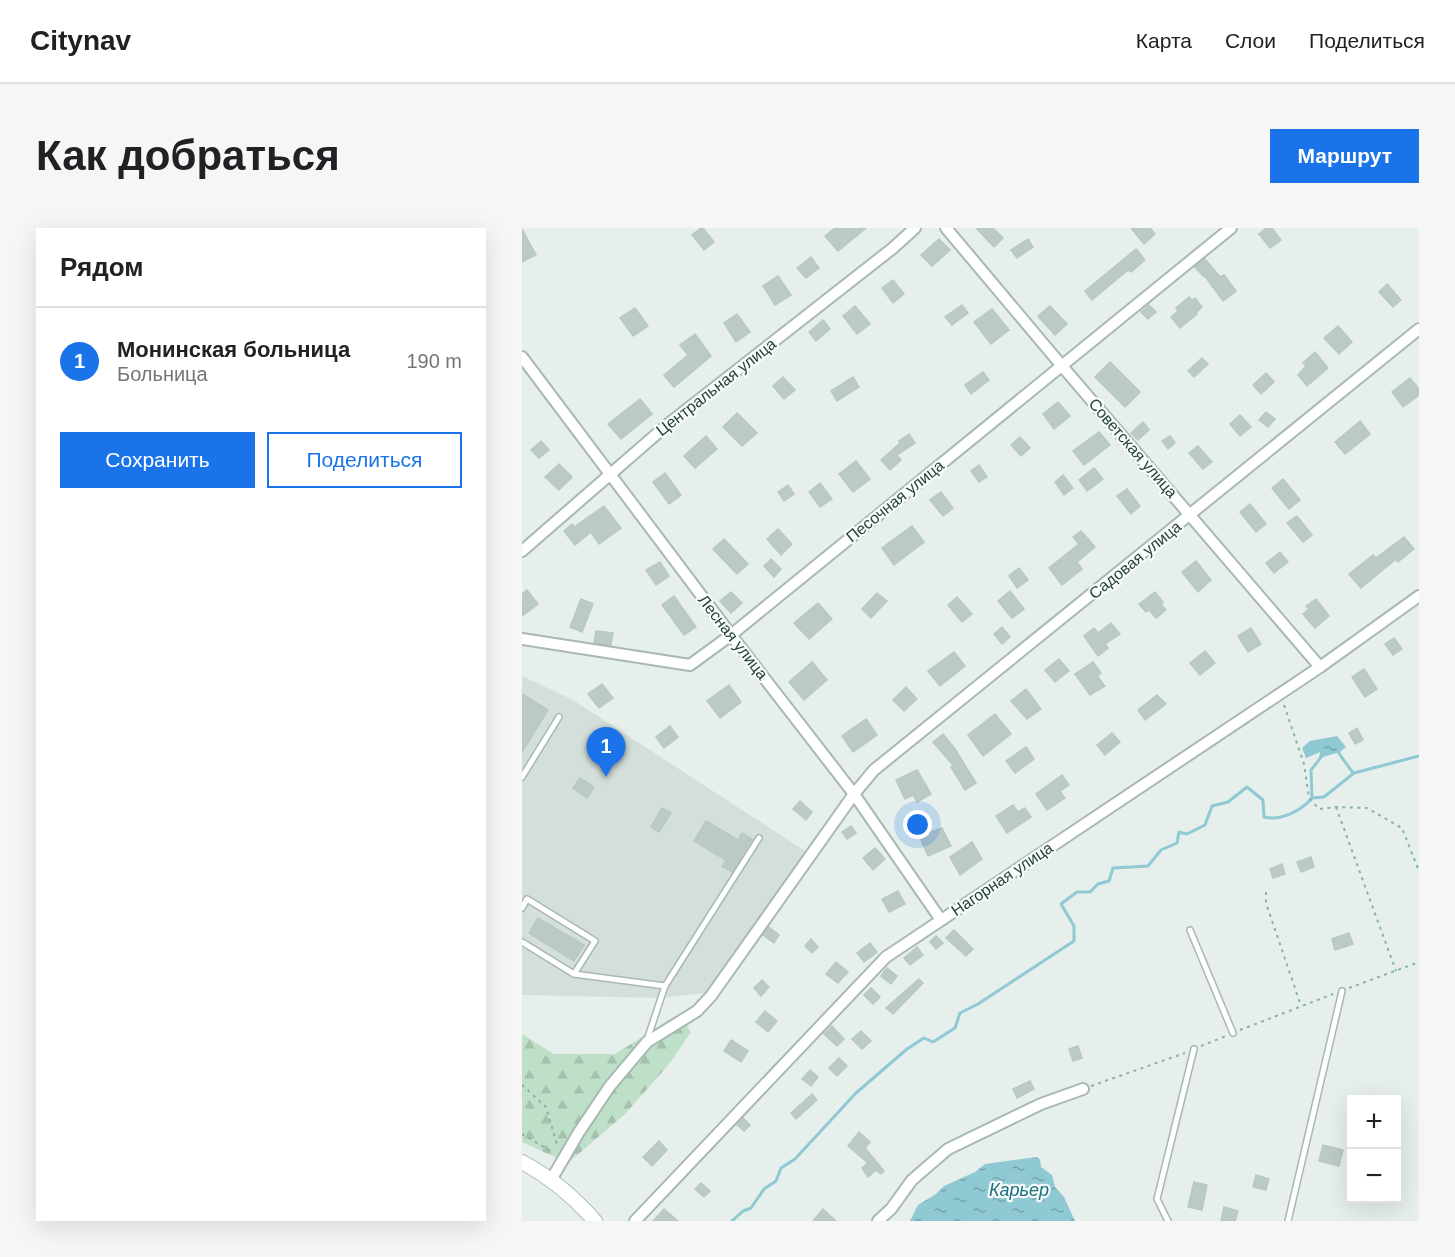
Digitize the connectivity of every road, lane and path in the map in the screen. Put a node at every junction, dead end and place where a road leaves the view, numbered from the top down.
1 (915, 228) edge
2 (946, 228) edge
3 (1231, 228) edge
4 (1419, 329) edge
5 (522, 357) edge
6 (1062, 366) junction
7 (610, 476) junction
8 (1191, 515) junction
9 (522, 551) edge
10 (1419, 596) edge
11 (731, 635) junction
12 (522, 639) edge
13 (1320, 667) junction
14 (1280, 693) junction
15 (559, 717) dead end
16 (522, 777) edge
17 (854, 794) junction
18 (1336, 807) junction
19 (759, 838) dead end
20 (1419, 871) edge
21 (1266, 892) dead end
22 (522, 908) edge
23 (941, 920) junction
24 (1190, 930) dead end
25 (522, 942) edge
26 (1419, 962) edge
27 (1396, 971) junction
28 (574, 974) junction
29 (665, 986) junction
30 (1342, 991) junction
31 (1302, 1006) junction
32 (1233, 1033) junction
33 (647, 1042) junction
34 (1194, 1049) junction
35 (522, 1085) edge
36 (1083, 1089) joint
37 (522, 1134) edge
38 (522, 1162) edge
39 (551, 1180) junction
40 (595, 1221) edge
41 (635, 1221) edge
42 (878, 1221) edge
43 (1168, 1221) edge
44 (1288, 1221) edge

1 - 7 street, Центральная улица
2 - 6 street, Советская улица
3 - 6 street, Песочная улица
4 - 8 street, Садовая улица
5 - 7 street, Лесная улица
6 - 8 street, Советская улица
6 - 11 street, Песочная улица
7 - 9 street, Центральная улица
7 - 11 street, Лесная улица
8 - 13 street, Советская улица
8 - 17 street, Садовая улица
10 - 13 street, Нагорная улица
11 - 12 street, Песочная улица
11 - 17 street, Лесная улица
13 - 14 street, Нагорная улица
14 - 18 path
14 - 23 street, Нагорная улица
15 - 16 lane
17 - 23 street, Лесная улица
17 - 33 street, Садовая улица
18 - 20 path
18 - 27 path
19 - 29 lane
21 - 31 path
22 - 28 lane
23 - 41 street, Нагорная улица
24 - 32 lane
25 - 28 lane
26 - 27 path
27 - 30 path
28 - 29 lane
29 - 33 lane
30 - 31 path
30 - 44 lane
31 - 32 path
32 - 34 path
33 - 39 street, Садовая улица
34 - 36 path
34 - 43 lane
35 - 37 path
36 - 42 street
38 - 39 main road
39 - 40 main road

